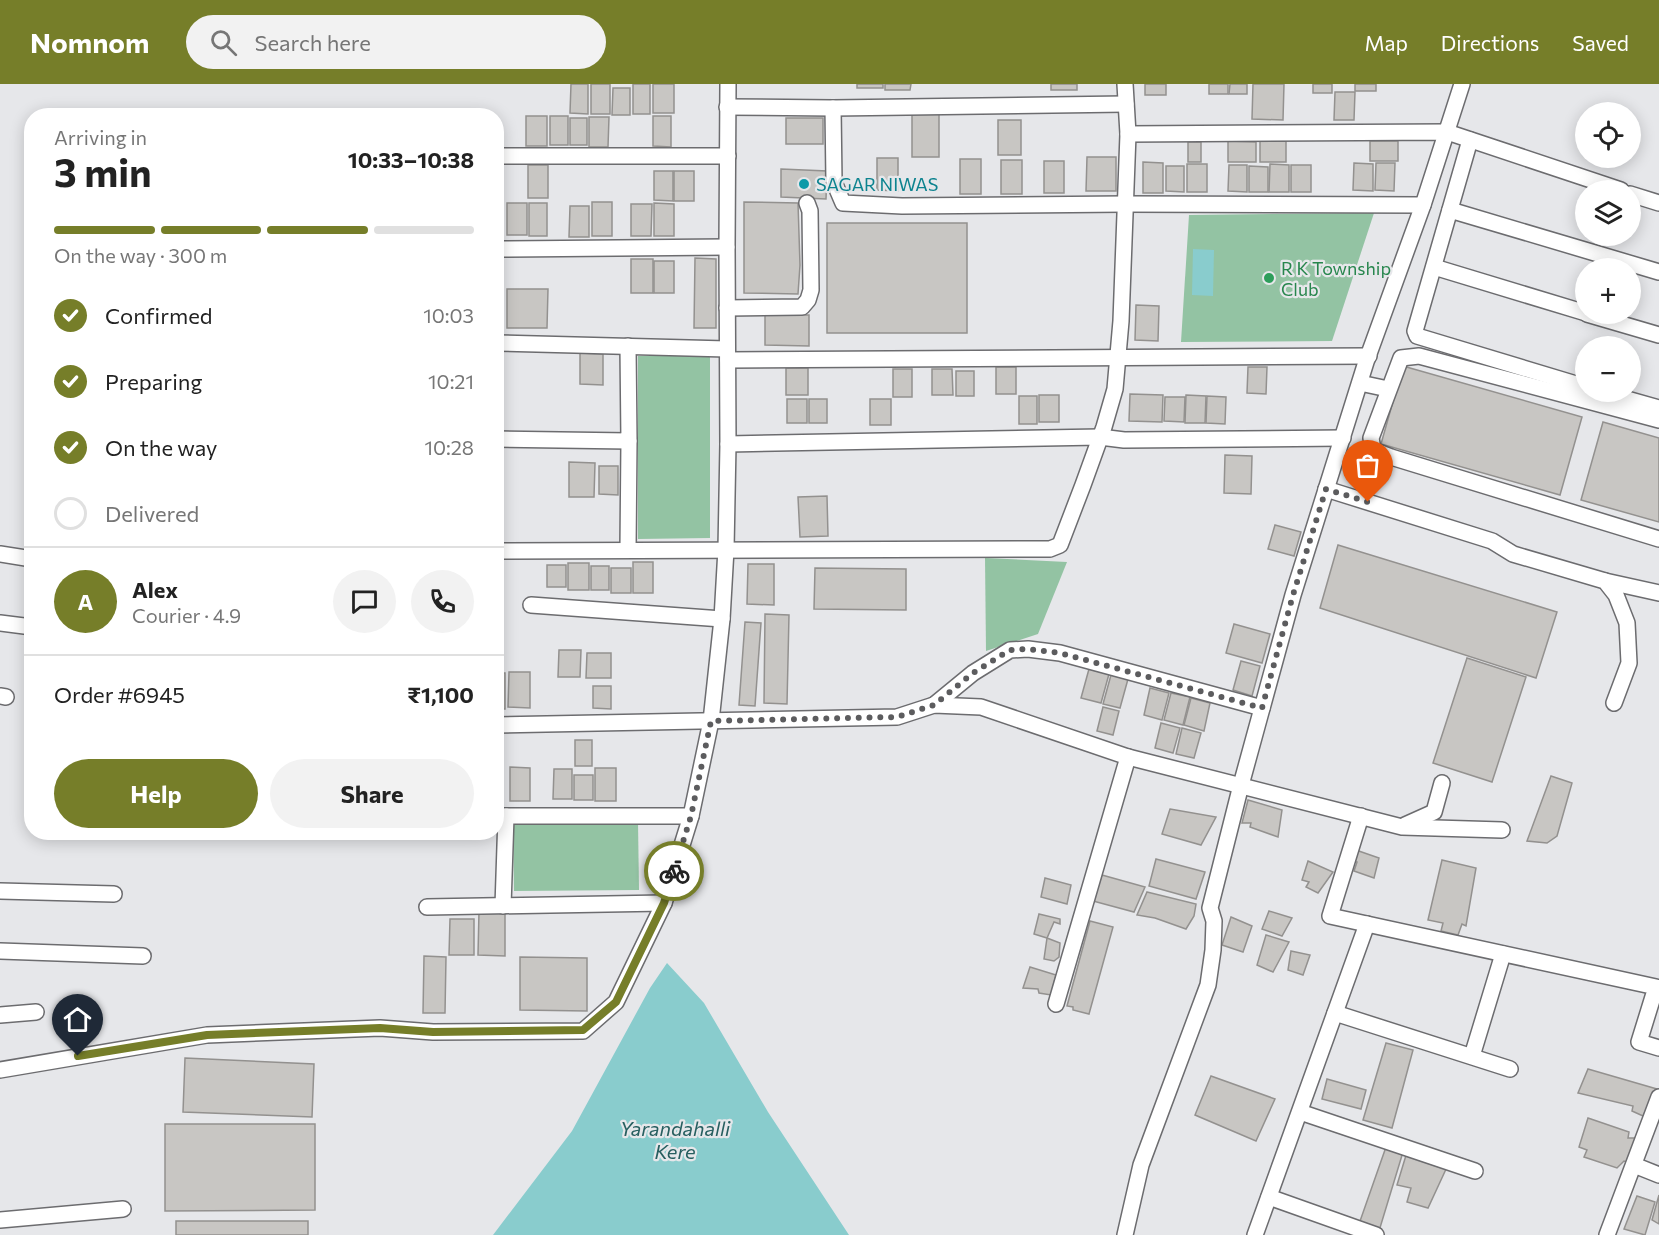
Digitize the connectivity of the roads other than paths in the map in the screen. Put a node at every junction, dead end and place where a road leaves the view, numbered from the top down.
1 (728, 84) edge
2 (1125, 84) edge
3 (1462, 84) edge
4 (1126, 104) junction
5 (727, 107) junction
6 (833, 108) junction
7 (1447, 132) junction
8 (1128, 134) junction
9 (1470, 140) junction
10 (504, 156) edge
11 (728, 156) junction
12 (1591, 180) edge
13 (1641, 197) edge
14 (807, 203) dead end
15 (1659, 203) edge
16 (1125, 204) junction
17 (1423, 205) junction
18 (1450, 210) junction
19 (727, 247) junction
20 (504, 249) edge
21 (1434, 267) junction
22 (1659, 272) edge
23 (727, 308) junction
24 (1575, 310) edge
25 (1622, 324) edge
26 (1659, 335) edge
27 (504, 343) edge
28 (628, 346) junction
29 (728, 354) junction
30 (1369, 356) junction
31 (1117, 357) junction
32 (1360, 383) junction
33 (1575, 384) edge
34 (1389, 389) junction
35 (1638, 402) edge
36 (1659, 408) edge
37 (1350, 415) junction
38 (1659, 420) edge
39 (1377, 421) junction
40 (1100, 437) junction
41 (1343, 438) junction
42 (504, 439) edge
43 (629, 441) junction
44 (728, 444) junction
45 (1326, 489) junction
46 (1659, 538) edge
47 (726, 549) junction
48 (628, 550) junction
49 (504, 551) edge
50 (0, 554) edge
51 (24, 558) edge
52 (1605, 581) junction
53 (1659, 593) edge
54 (531, 605) dead end
55 (722, 619) junction
56 (0, 623) edge
57 (24, 626) edge
58 (1614, 703) dead end
59 (934, 705) junction
60 (1262, 708) junction
61 (711, 721) junction
62 (504, 725) edge
63 (1128, 757) junction
64 (1442, 783) dead end
65 (1241, 785) junction
66 (504, 816) edge
67 (691, 816) junction
68 (1360, 816) junction
69 (1402, 826) junction
70 (1502, 830) dead end
71 (502, 840) edge
72 (0, 891) edge
73 (114, 894) dead end
74 (664, 903) junction
75 (503, 906) junction
76 (427, 907) dead end
77 (1367, 924) junction
78 (0, 951) edge
79 (1503, 954) junction
80 (143, 956) dead end
81 (1056, 1004) dead end
82 (36, 1012) dead end
83 (1335, 1013) junction
84 (0, 1015) edge
85 (1659, 1048) edge
86 (1472, 1056) junction
87 (1510, 1069) dead end
88 (0, 1070) edge
89 (1659, 1097) edge
90 (1300, 1112) junction
91 (1634, 1165) junction
92 (1475, 1171) dead end
93 (1659, 1175) edge
94 (1269, 1197) junction
95 (123, 1209) dead end
96 (0, 1220) edge
97 (1125, 1235) edge
98 (1255, 1235) edge
99 (1376, 1235) edge
100 (1607, 1235) edge

1 - 5 street
2 - 4 street
3 - 7 street
4 - 6 street
4 - 8 street
5 - 6 street
5 - 11 street
6 - 16 street
7 - 8 street
7 - 9 street
7 - 17 street
8 - 16 street
9 - 12 street
9 - 18 street
10 - 11 street
11 - 19 street
13 - 15 street
14 - 23 street
16 - 17 street
16 - 31 street
17 - 30 street
18 - 21 street
18 - 22 street
19 - 20 street
19 - 23 street
21 - 24 street
21 - 33 street
23 - 29 street
25 - 26 street
27 - 28 street
28 - 29 street
28 - 43 street
29 - 31 street
29 - 44 street
30 - 31 street
30 - 32 street
31 - 40 street
32 - 34 street
32 - 37 street
34 - 38 street
34 - 39 street
35 - 36 street
37 - 39 street
37 - 41 street
39 - 46 street
40 - 41 street
40 - 44 street
40 - 47 street
41 - 45 street
42 - 43 street
43 - 48 street
44 - 47 street
45 - 52 street
45 - 60 street
47 - 48 street
47 - 55 street
48 - 49 street
50 - 51 street
52 - 53 street
52 - 58 street
54 - 55 street
55 - 61 street
56 - 57 street
59 - 60 street
59 - 61 street
59 - 63 street
60 - 65 street
61 - 62 street
61 - 67 street
63 - 65 street
63 - 81 street
64 - 69 street
65 - 68 street
65 - 97 street
66 - 67 street
67 - 74 street
68 - 69 street
68 - 77 street
69 - 70 street
71 - 75 street
72 - 73 street
74 - 75 street
74 - 88 street
75 - 76 street
77 - 79 street
77 - 83 street
78 - 80 street
79 - 85 street
79 - 86 street
82 - 84 street
83 - 86 street
83 - 90 street
86 - 87 street
89 - 91 street
90 - 92 street
90 - 94 street
91 - 93 street
91 - 100 street
94 - 98 street
94 - 99 street
95 - 96 street

